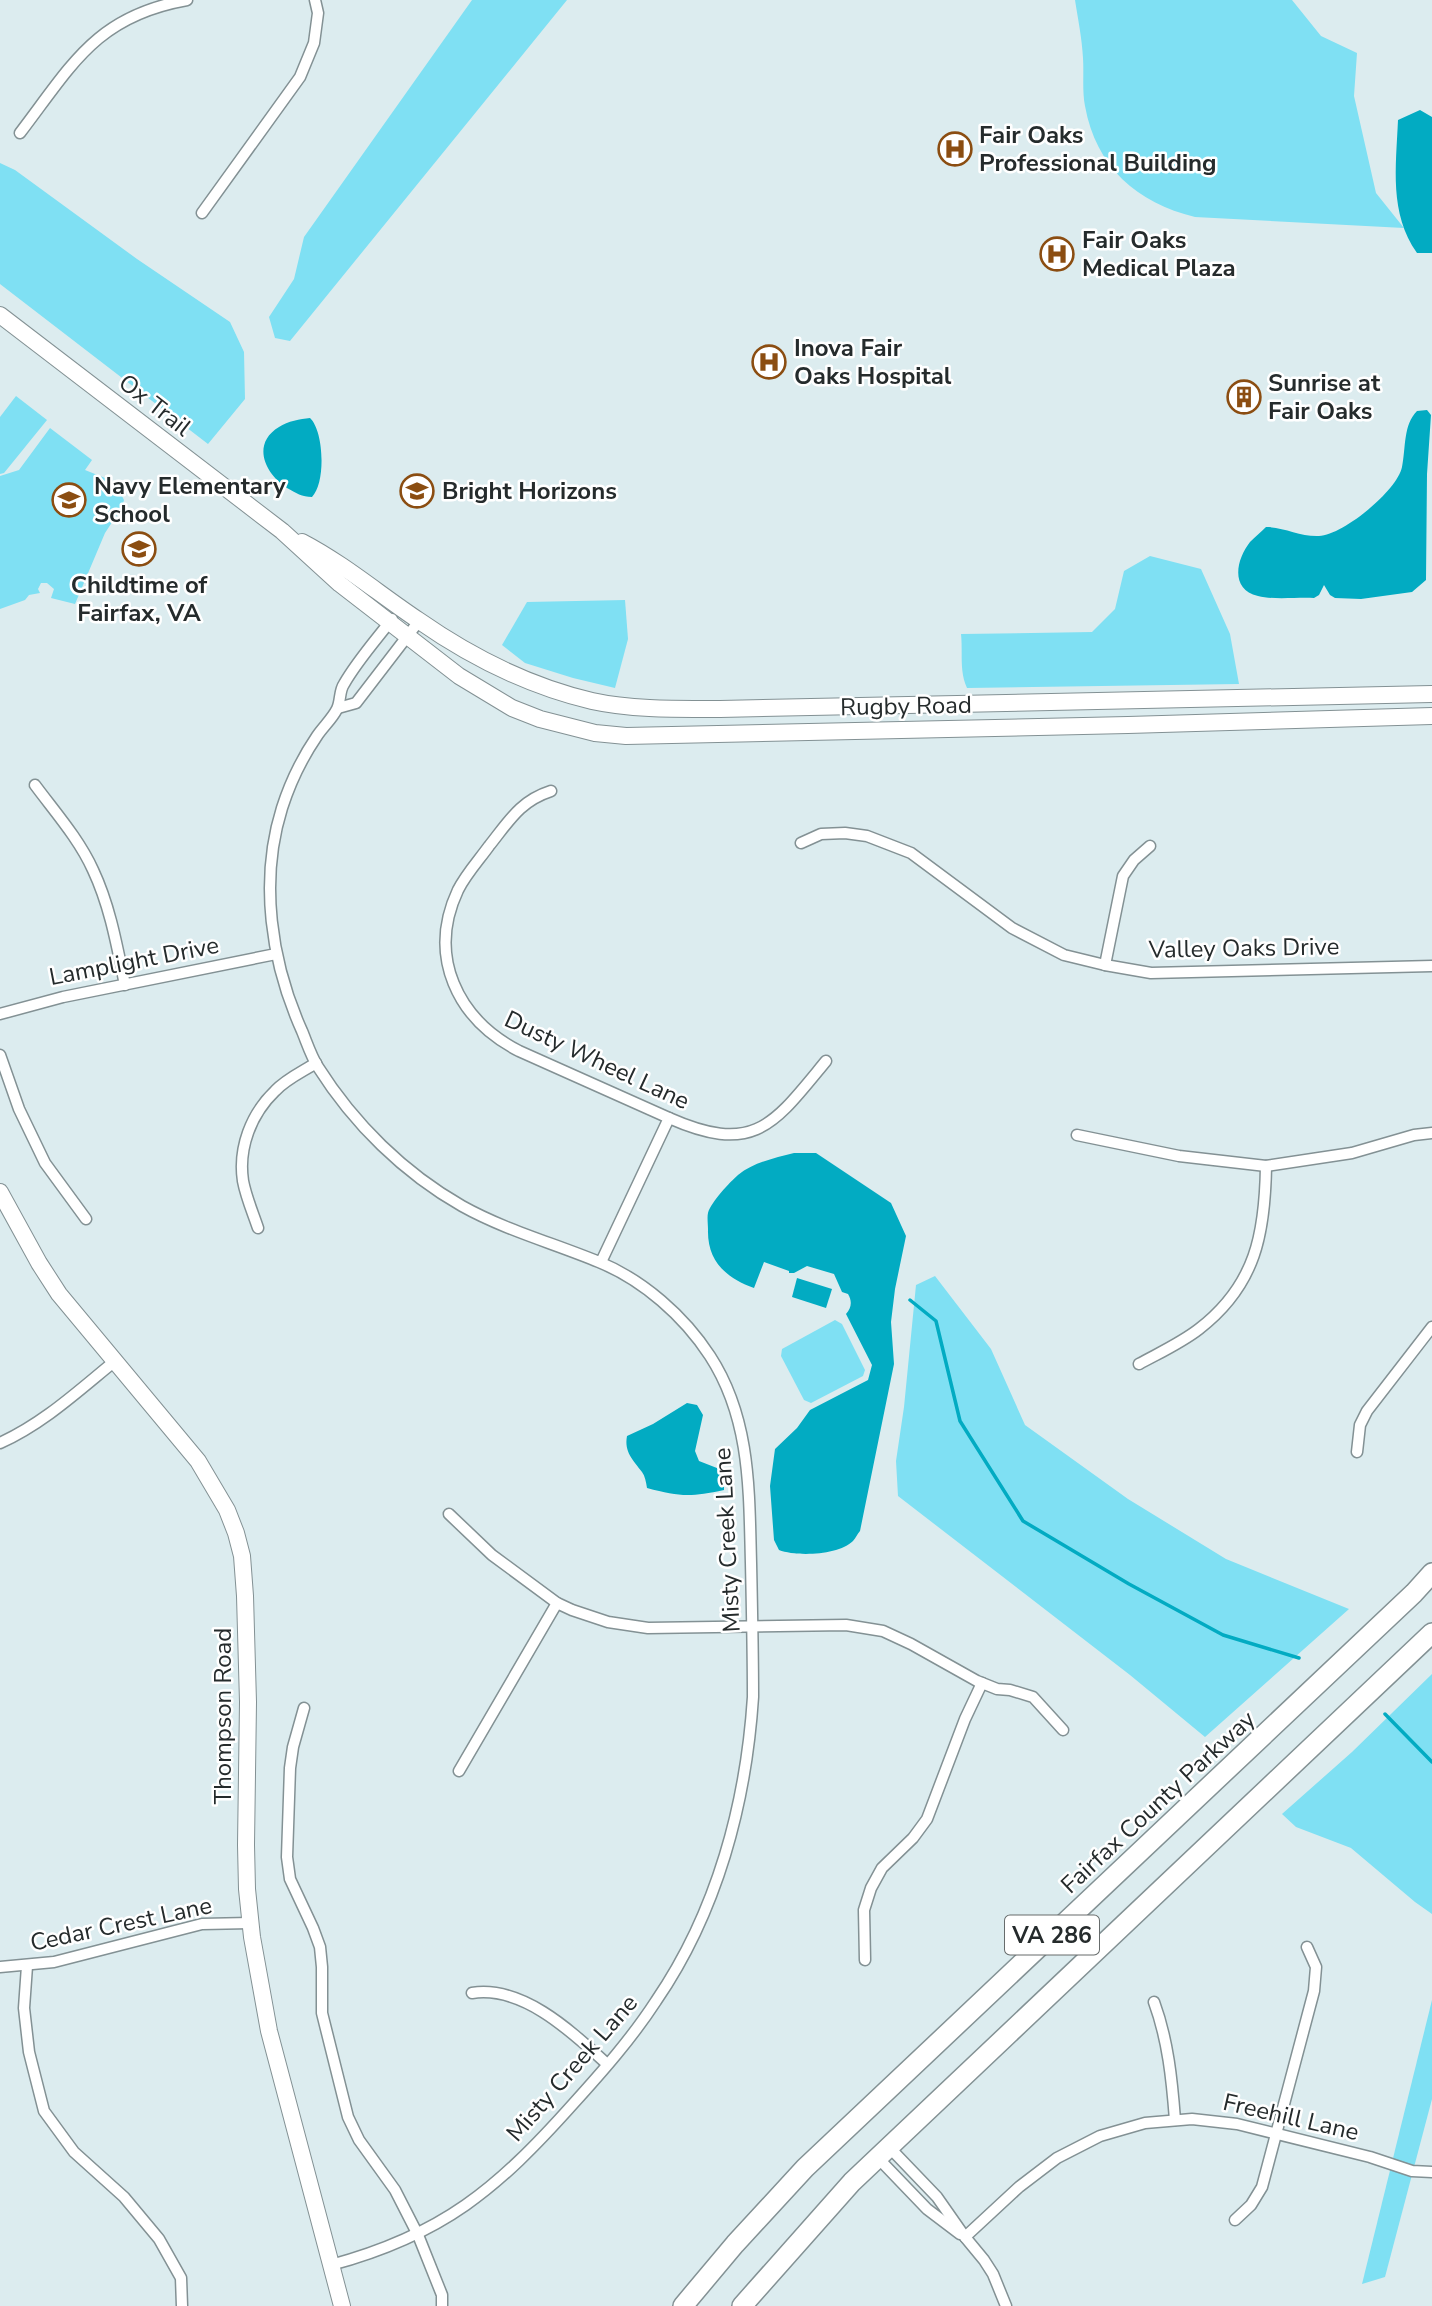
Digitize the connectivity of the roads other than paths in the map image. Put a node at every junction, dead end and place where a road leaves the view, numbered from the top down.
1 (187, 0) edge
2 (315, 0) edge
3 (20, 133) dead end
4 (202, 213) dead end
5 (0, 315) edge
6 (282, 531) junction
7 (401, 609) junction
8 (419, 621) junction
9 (390, 623) junction
10 (407, 636) junction
11 (1432, 694) edge
12 (338, 708) junction
13 (1432, 716) edge
14 (35, 785) dead end
15 (551, 791) dead end
16 (801, 843) dead end
17 (1150, 846) dead end
18 (276, 954) junction
19 (1105, 965) junction
20 (1432, 966) edge
21 (125, 985) junction
22 (0, 1013) edge
23 (0, 1055) edge
24 (826, 1061) dead end
25 (316, 1063) junction
26 (669, 1118) junction
27 (1432, 1133) edge
28 (1077, 1135) dead end
29 (1266, 1166) junction
30 (0, 1192) edge
31 (86, 1219) dead end
32 (258, 1228) dead end
33 (601, 1262) junction
34 (1432, 1326) edge
35 (115, 1361) junction
36 (1139, 1364) dead end
37 (0, 1443) edge
38 (1357, 1452) dead end
39 (449, 1514) dead end
40 (1432, 1573) edge
41 (557, 1603) junction
42 (752, 1626) junction
43 (1432, 1633) edge
44 (982, 1683) junction
45 (304, 1707) dead end
46 (1063, 1730) dead end
47 (459, 1772) dead end
48 (250, 1923) junction
49 (1307, 1947) dead end
50 (864, 1960) dead end
51 (27, 1966) junction
52 (0, 1967) edge
53 (472, 1993) dead end
54 (1154, 2002) dead end
55 (607, 2064) junction
56 (1175, 2120) junction
57 (1277, 2133) junction
58 (884, 2152) junction
59 (1432, 2172) edge
60 (1235, 2220) dead end
61 (418, 2235) junction
62 (965, 2237) junction
63 (331, 2264) junction
64 (182, 2306) edge
65 (342, 2306) edge
66 (442, 2306) edge
67 (683, 2306) edge
68 (742, 2306) edge
69 (1006, 2306) edge

1 - 3 street
2 - 4 street
5 - 6 main road, Ox Trail
6 - 7 main road, Ox Trail
6 - 9 main road, Ox Trail
7 - 8 main road, Ox Trail
7 - 9 street, Misty Creek Lane
8 - 10 street, Misty Creek Lane
8 - 11 main road, Rugby Road
9 - 10 main road, Ox Trail
9 - 12 street, Misty Creek Lane
10 - 12 street, Misty Creek Lane
10 - 13 main road, Rugby Road
12 - 18 street, Misty Creek Lane
14 - 21 street
15 - 26 street, Dusty Wheel Lane
16 - 19 street, Valley Oaks Drive
17 - 19 street
18 - 21 street, Lamplight Drive
18 - 25 street, Misty Creek Lane
19 - 20 street, Valley Oaks Drive
21 - 22 street, Lamplight Drive
23 - 31 street
24 - 26 street, Dusty Wheel Lane
25 - 32 street
25 - 33 street, Misty Creek Lane
26 - 33 street
27 - 29 street
28 - 29 street
29 - 36 street
30 - 35 main road, Thompson Road
33 - 42 street, Misty Creek Lane
34 - 38 street
35 - 37 street
35 - 48 main road, Thompson Road
39 - 41 street
40 - 67 highway, Fairfax County Parkway / VA 286
41 - 42 street
41 - 47 street
42 - 44 street
42 - 55 street, Misty Creek Lane
43 - 58 highway, VA 286
44 - 46 street
44 - 50 street
45 - 61 street
48 - 51 street, Cedar Crest Lane
48 - 63 main road, Thompson Road
49 - 57 street
51 - 52 street, Cedar Crest Lane
51 - 64 street
53 - 55 street
54 - 56 street
55 - 61 street, Misty Creek Lane
56 - 57 street, Freehill Lane
56 - 62 street, Freehill Lane
57 - 59 street, Freehill Lane
57 - 60 street
58 - 62 street
58 - 62 street
58 - 68 highway, VA 286
61 - 63 street, Misty Creek Lane
61 - 66 street
62 - 69 street
63 - 65 main road, Thompson Road

